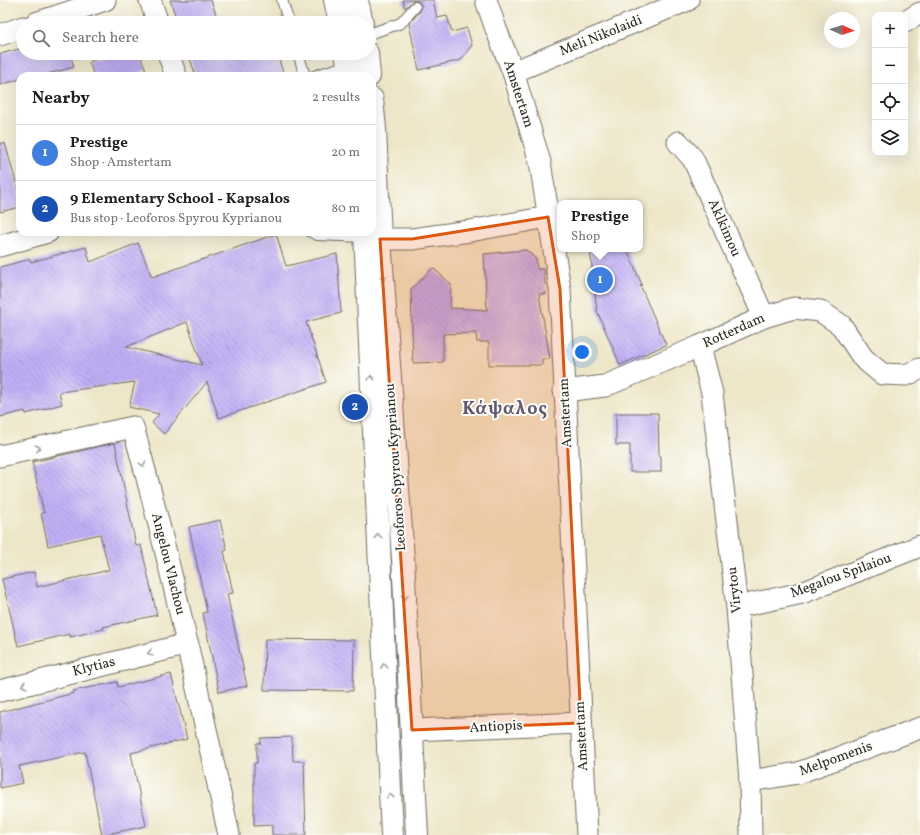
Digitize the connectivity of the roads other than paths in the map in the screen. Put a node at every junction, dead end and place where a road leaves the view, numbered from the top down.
1 (105, 0) edge
2 (150, 0) edge
3 (282, 0) edge
4 (335, 0) edge
5 (358, 0) edge
6 (486, 0) edge
7 (686, 1) edge
8 (415, 7) dead end
9 (920, 13) edge
10 (57, 16) edge
11 (156, 16) edge
12 (287, 16) edge
13 (338, 16) edge
14 (361, 16) edge
15 (908, 20) edge
16 (16, 29) edge
17 (376, 32) edge
18 (0, 35) edge
19 (170, 60) edge
20 (300, 60) edge
21 (368, 60) edge
22 (348, 65) edge
23 (175, 72) edge
24 (304, 72) edge
25 (326, 72) edge
26 (369, 72) edge
27 (513, 72) junction
28 (678, 142) dead end
29 (548, 217) junction
30 (34, 236) edge
31 (370, 236) edge
32 (0, 246) edge
33 (764, 317) junction
34 (700, 346) junction
35 (920, 368) edge
36 (564, 390) junction
37 (0, 456) edge
38 (920, 546) edge
39 (737, 607) junction
40 (188, 644) junction
41 (0, 691) edge
42 (581, 723) junction
43 (920, 728) edge
44 (412, 730) junction
45 (750, 780) junction
46 (229, 835) edge
47 (392, 835) edge
48 (417, 835) edge
49 (587, 835) edge
50 (751, 835) edge

1 - 10 street
2 - 11 street
3 - 12 lane
4 - 13 main road
5 - 14 main road
6 - 27 street, Amstertam
7 - 27 street, Meli Nikolaidi
8 - 17 lane
9 - 15 street
16 - 18 street
19 - 23 street
20 - 24 lane
21 - 26 main road
22 - 25 lane
27 - 29 street, Amstertam
28 - 33 street, Aklkimou
29 - 31 street
29 - 36 street, Amstertam
30 - 32 street
31 -> 44 main road, Leoforos Spyrou Kyprianou
47 -> 31 main road, Leoforos Spyrou Kyprianou
33 - 34 street, Rotterdam
33 - 35 street, Rotterdam
34 - 36 street, Rotterdam
34 - 39 street, Virytou
36 - 42 street, Amstertam
37 -> 40 street, Angelou Vlachou
38 - 39 street, Megalou Spilaiou
39 - 45 street, Virytou
40 -> 41 street, Klytias
40 - 46 street, Angelou Vlachou
42 - 44 street, Antiopis
42 - 49 street, Amstertam
43 - 45 street, Melpomenis
44 - 48 main road, Leoforos Spyrou Kyprianou
45 - 50 street, Virytou

